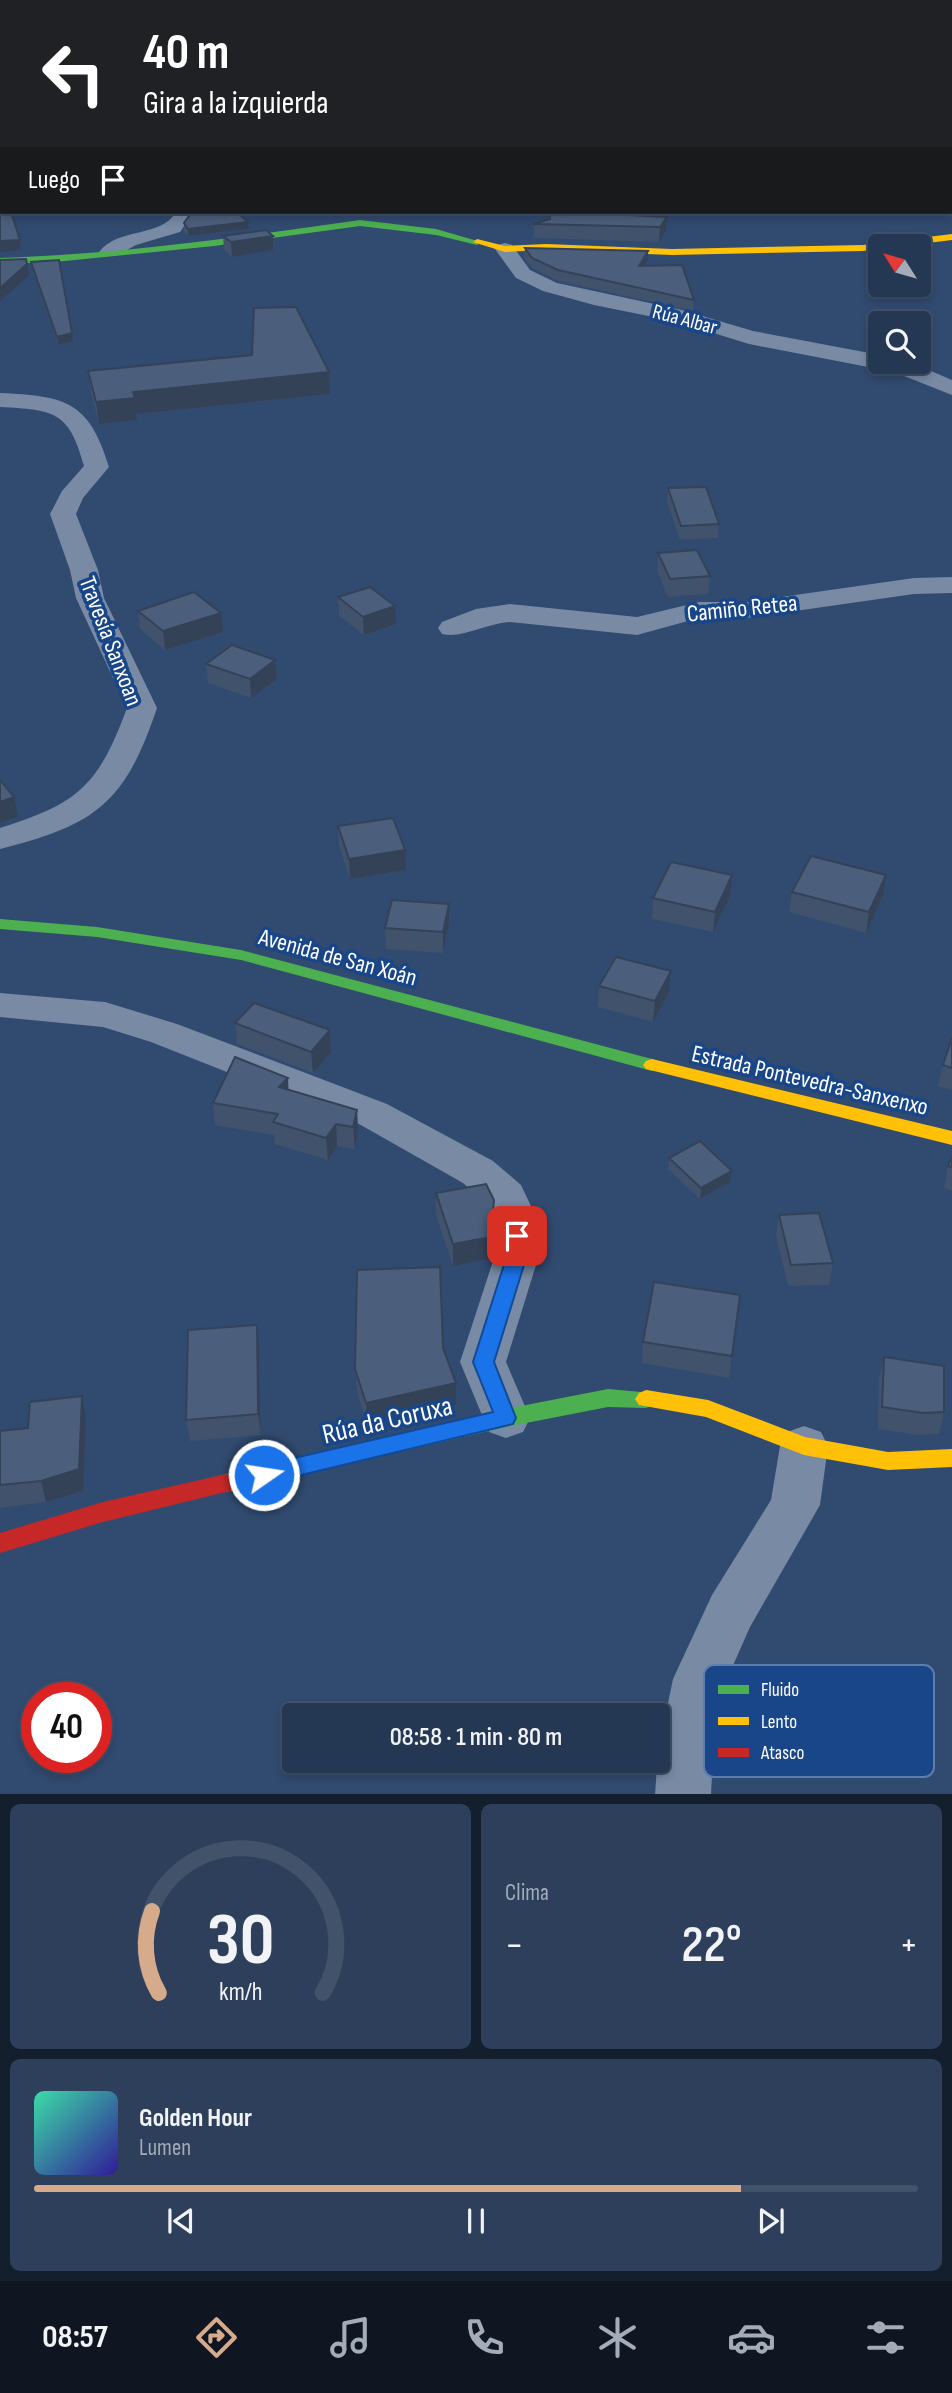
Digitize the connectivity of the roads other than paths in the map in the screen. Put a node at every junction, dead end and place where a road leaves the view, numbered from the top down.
1 (184, 214) edge
2 (952, 237) edge
3 (505, 249) junction
4 (110, 252) junction
5 (0, 261) edge
6 (868, 360) edge
7 (917, 374) edge
8 (952, 388) edge
9 (0, 400) edge
10 (952, 585) edge
11 (452, 628) dead end
12 (0, 839) edge
13 (0, 924) edge
14 (0, 1005) edge
15 (658, 1067) joint
16 (952, 1138) edge
17 (506, 1418) junction
18 (804, 1446) junction
19 (952, 1458) edge
20 (12, 1537) edge
21 (706, 1665) edge
22 (704, 1670) edge
23 (683, 1794) edge

1 - 4 street
2 - 3 street
3 - 4 street
3 - 6 street, Rúa Albar
4 - 5 street
7 - 8 street, Rúa Albar
9 - 12 street, Travesía Sanxoan
10 - 11 street, Camiño Retea
13 - 15 street, Avenida de San Xoán
14 - 17 street
15 - 16 street, Estrada Pontevedra-Sanxenxo
17 - 18 street, Rúa da Coruxa
17 - 20 street, Rúa da Coruxa
18 - 19 street, Rúa da Coruxa
18 - 21 street
22 - 23 street

